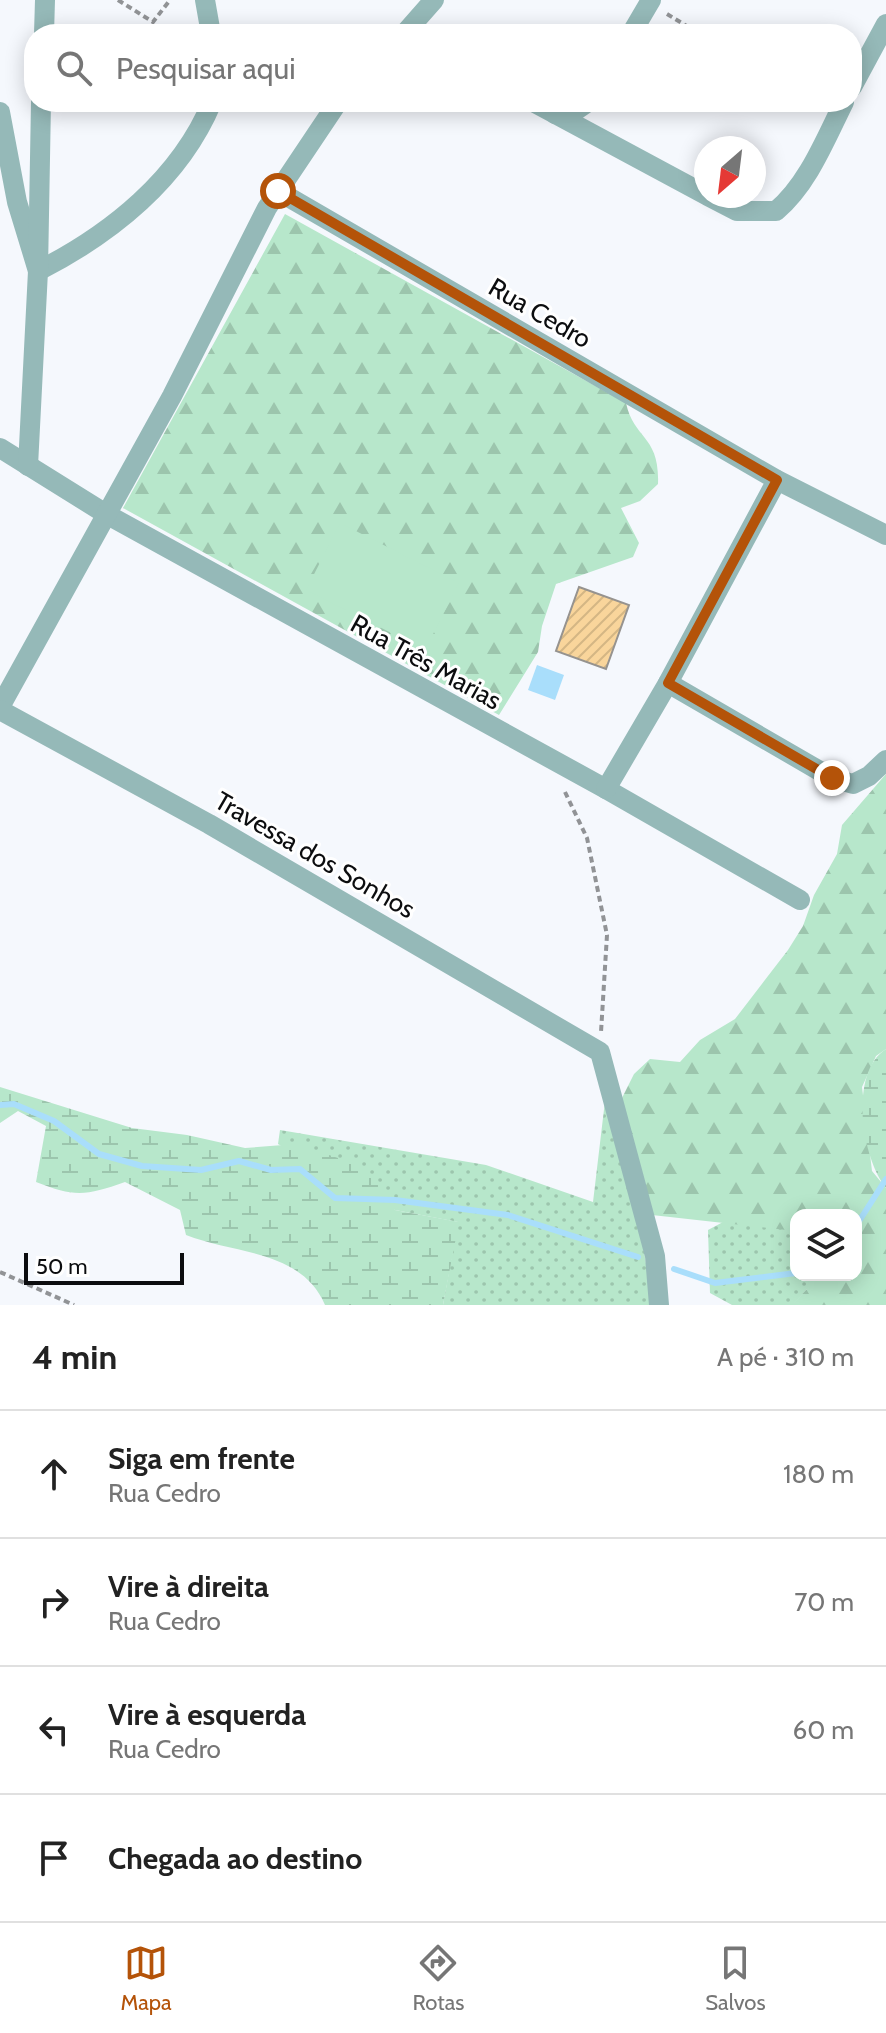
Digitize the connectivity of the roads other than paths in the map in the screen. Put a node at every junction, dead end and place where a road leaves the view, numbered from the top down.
1 (45, 0) edge
2 (205, 0) edge
3 (434, 0) edge
4 (650, 2) edge
5 (44, 24) edge
6 (209, 24) edge
7 (413, 24) edge
8 (637, 24) edge
9 (886, 24) edge
10 (862, 68) edge
11 (0, 112) edge
12 (41, 112) edge
13 (208, 112) edge
14 (331, 112) edge
15 (551, 112) edge
16 (568, 112) edge
17 (839, 112) edge
18 (555, 114) junction
19 (694, 189) edge
20 (278, 191) junction
21 (731, 208) edge
22 (38, 271) junction
23 (0, 448) edge
24 (28, 466) junction
25 (777, 480) junction
26 (106, 514) junction
27 (886, 535) edge
28 (668, 683) junction
29 (0, 708) edge
30 (886, 760) edge
31 (606, 789) junction
32 (800, 900) dead end
33 (659, 1305) edge

1 - 5 street
2 - 6 street
3 - 7 street
4 - 8 street
9 - 10 street
11 - 22 street
12 - 22 street
13 - 22 street
14 - 20 street
15 - 18 street
16 - 18 street
17 - 21 street
18 - 19 street
20 - 25 street, Rua Cedro
20 - 26 street
22 - 24 street
23 - 24 street, Rua Três Marias
24 - 26 street, Rua Três Marias
25 - 27 street, Rua Cedro
25 - 28 street
26 - 29 street
26 - 31 street, Rua Três Marias
28 - 30 street
28 - 31 street
29 - 33 street, Travessa dos Sonhos
31 - 32 street, Rua Três Marias

